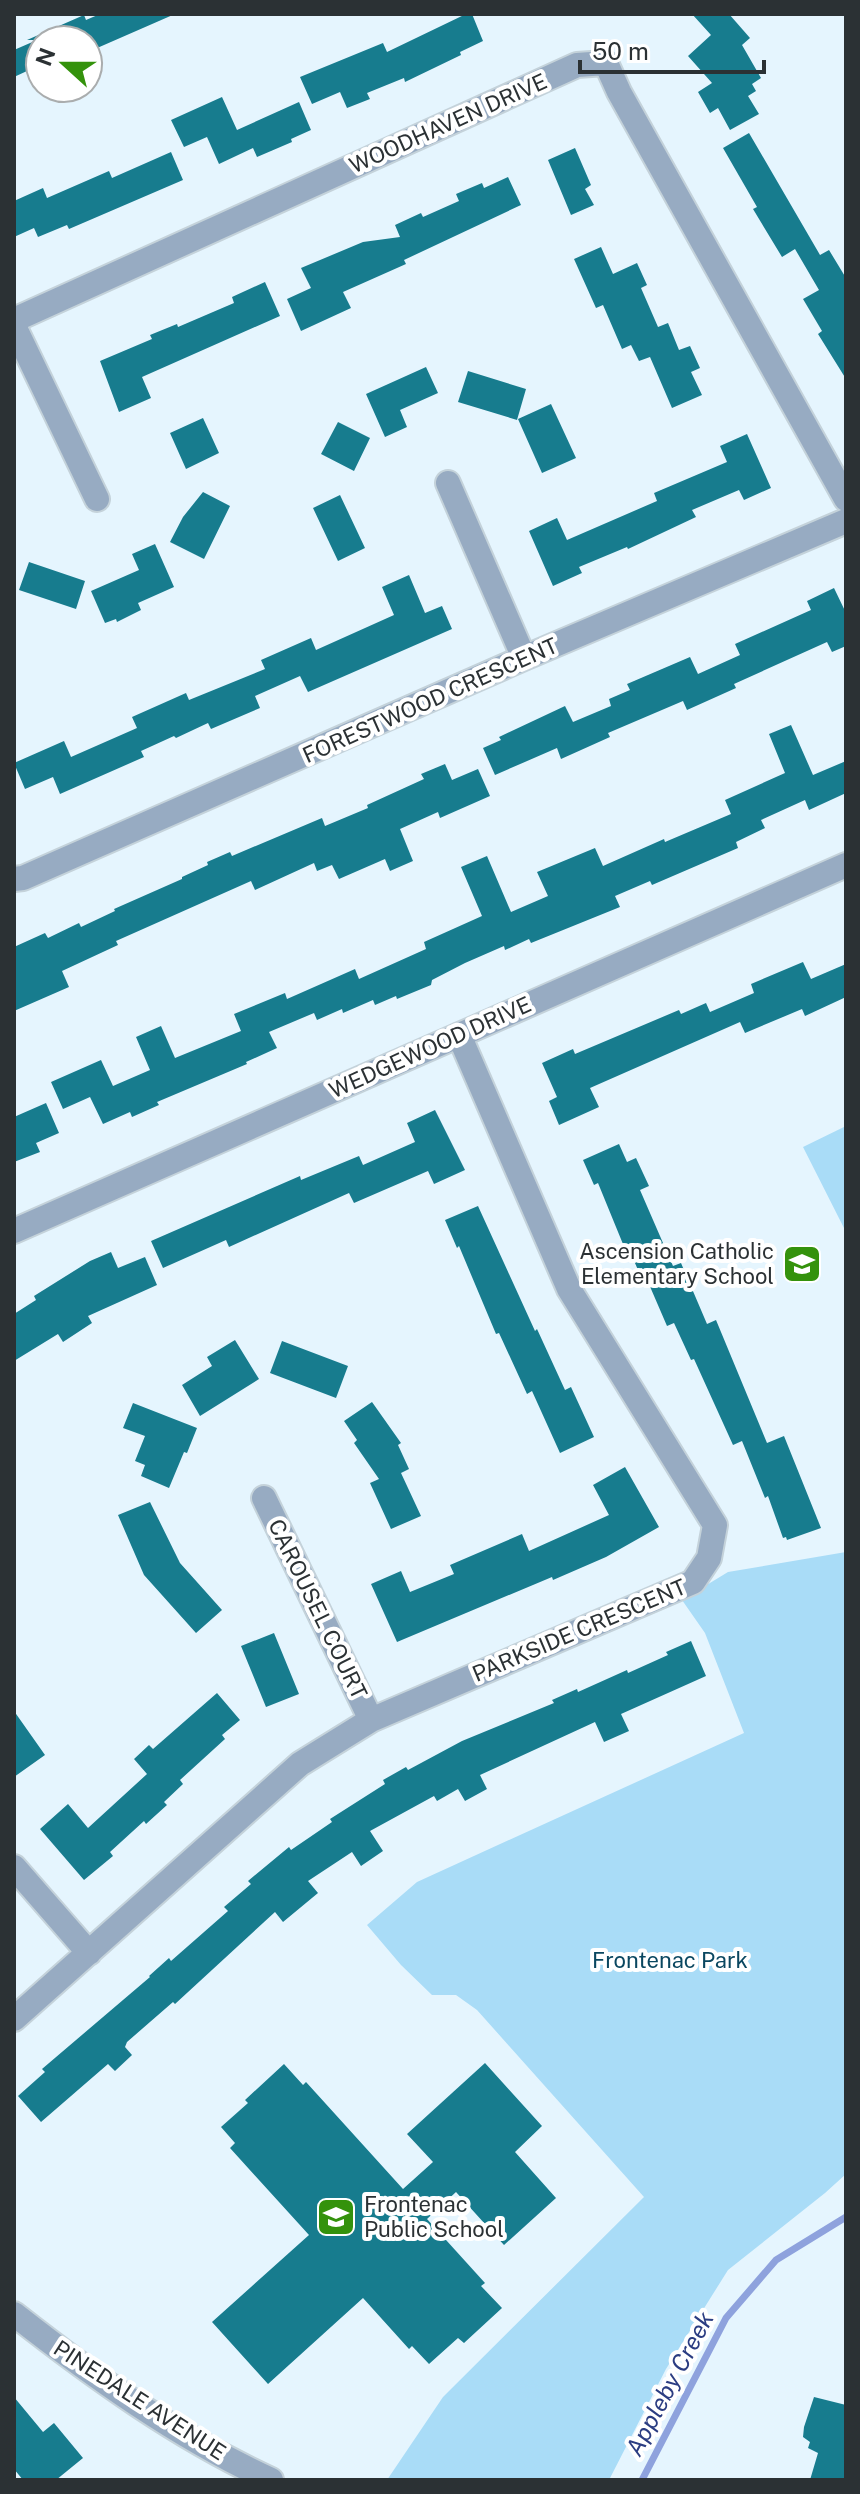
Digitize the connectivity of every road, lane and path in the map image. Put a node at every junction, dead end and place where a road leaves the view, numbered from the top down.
1 (14, 320) edge
2 (14, 326) edge
3 (448, 483) dead end
4 (97, 499) dead end
5 (846, 499) edge
6 (846, 521) edge
7 (524, 658) junction
8 (846, 865) edge
9 (14, 879) edge
10 (459, 1035) junction
11 (14, 1231) edge
12 (264, 1498) dead end
13 (371, 1720) junction
14 (14, 1867) edge
15 (89, 1953) junction
16 (14, 2019) edge
17 (14, 2314) edge
18 (271, 2480) edge

1 - 5 street, WOODHAVEN DRIVE
2 - 4 street
3 - 7 street
6 - 7 street, FORESTWOOD CRESCENT
7 - 9 street, FORESTWOOD CRESCENT
8 - 10 street, WEDGEWOOD DRIVE
10 - 11 street, WEDGEWOOD DRIVE
10 - 13 street, PARKSIDE CRESCENT
12 - 13 street, CAROUSEL COURT
13 - 15 street, PARKSIDE CRESCENT
14 - 15 street
15 - 16 street, PARKSIDE CRESCENT
17 - 18 street, PINEDALE AVENUE

